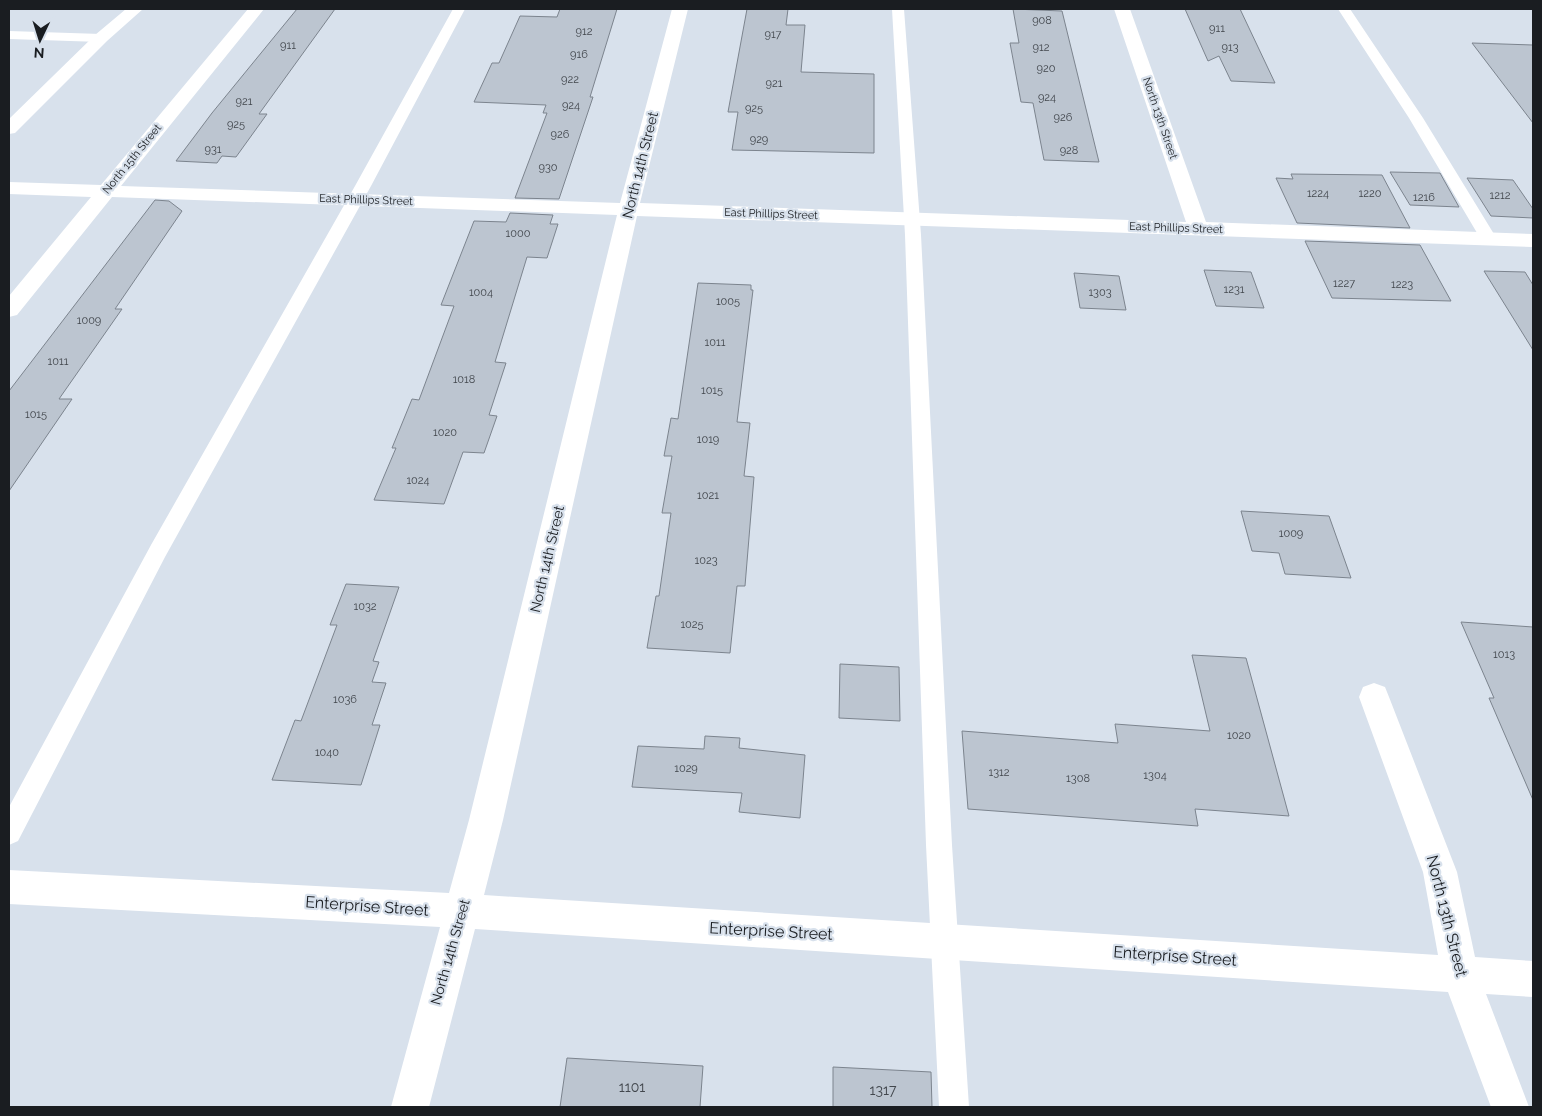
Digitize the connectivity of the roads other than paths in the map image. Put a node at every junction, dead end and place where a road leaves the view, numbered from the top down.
1 (135, 9) edge
2 (256, 9) edge
3 (459, 9) edge
4 (680, 9) edge
5 (898, 9) edge
6 (1122, 9) edge
7 (1344, 9) edge
8 (9, 34) edge
9 (101, 38) junction
10 (9, 129) edge
11 (9, 188) edge
12 (105, 192) junction
13 (356, 200) junction
14 (629, 208) junction
15 (912, 220) junction
16 (1198, 228) junction
17 (1489, 239) junction
18 (1533, 240) edge
19 (9, 310) edge
20 (1374, 697) dead end
21 (9, 832) edge
22 (9, 887) edge
23 (462, 912) junction
24 (944, 941) junction
25 (1460, 975) junction
26 (1533, 979) edge
27 (410, 1107) edge
28 (954, 1107) edge
29 (1510, 1107) edge

1 - 9 street
2 - 12 street, North 15th Street
3 - 13 lane
4 - 14 street, North 14th Street
5 - 15 lane
6 - 16 street, North 13th Street
7 - 17 lane
8 - 9 lane
9 - 10 street
11 - 12 street, East Phillips Street
12 - 13 street, East Phillips Street
12 - 19 street, North 15th Street
13 - 14 street, East Phillips Street
13 - 21 lane
14 - 15 street, East Phillips Street
14 - 23 street, North 14th Street
15 - 16 street, East Phillips Street
15 - 24 lane
16 - 17 street, East Phillips Street
17 - 18 street, East Phillips Street
20 - 25 street, North 13th Street
22 - 23 street, Enterprise Street
23 - 24 street, Enterprise Street
23 - 27 street, North 14th Street
24 - 25 street, Enterprise Street
24 - 28 lane
25 - 26 street, Enterprise Street
25 - 29 street, North 13th Street

